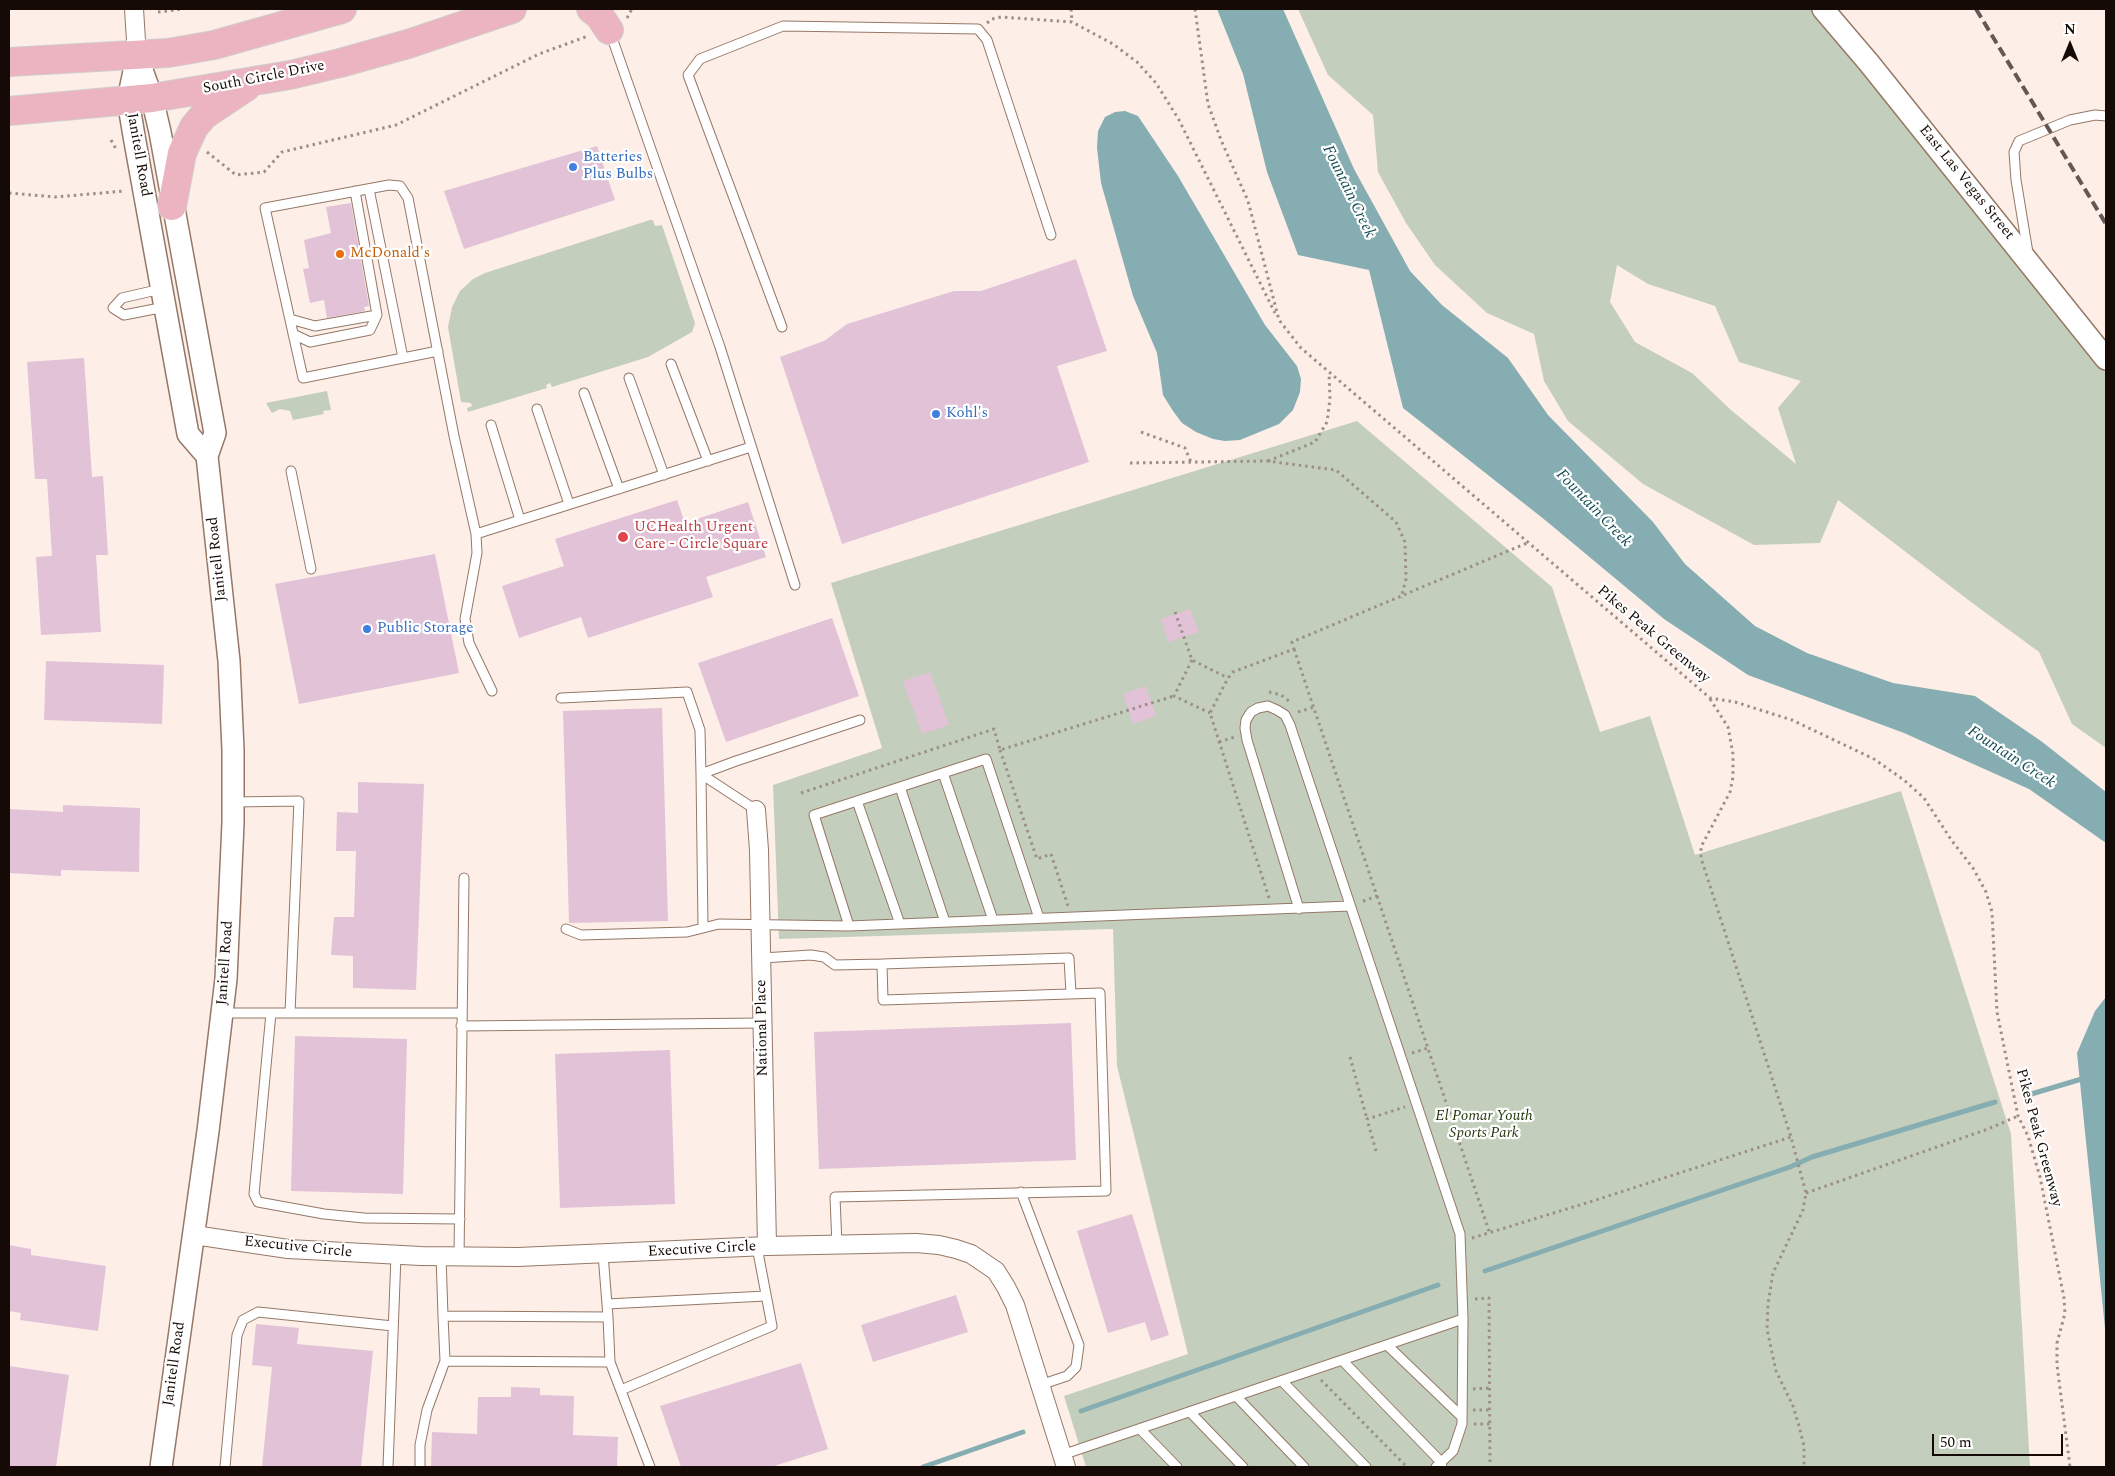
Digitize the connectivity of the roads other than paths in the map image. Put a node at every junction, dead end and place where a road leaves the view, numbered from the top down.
1 (134, 9) edge
2 (342, 9) edge
3 (512, 9) edge
4 (1823, 9) edge
5 (600, 21) edge
6 (137, 56) junction
7 (9, 62) edge
8 (256, 81) junction
9 (140, 99) junction
10 (9, 110) edge
11 (2106, 116) edge
12 (369, 189) junction
13 (355, 191) junction
14 (172, 206) junction
15 (1051, 235) dead end
16 (2030, 264) junction
17 (163, 298) junction
18 (377, 315) junction
19 (290, 319) junction
20 (782, 327) dead end
21 (293, 334) junction
22 (438, 351) junction
23 (403, 358) junction
24 (2106, 359) edge
25 (671, 364) dead end
26 (629, 378) dead end
27 (584, 393) dead end
28 (537, 409) dead end
29 (491, 424) dead end
30 (751, 447) junction
31 (207, 456) junction
32 (708, 461) junction
33 (291, 471) dead end
34 (664, 474) junction
35 (619, 489) junction
36 (569, 504) junction
37 (520, 520) junction
38 (476, 534) junction
39 (311, 569) dead end
40 (795, 585) dead end
41 (492, 691) dead end
42 (561, 698) dead end
43 (860, 720) dead end
44 (942, 773) junction
45 (701, 774) junction
46 (900, 787) junction
47 (857, 801) junction
48 (233, 802) junction
49 (756, 810) joint
50 (464, 878) dead end
51 (1350, 906) junction
52 (1299, 909) junction
53 (1039, 918) junction
54 (993, 920) junction
55 (945, 922) junction
56 (900, 924) junction
57 (760, 926) junction
58 (849, 926) junction
59 (703, 927) junction
60 (566, 929) dead end
61 (762, 958) junction
62 (882, 964) junction
63 (1071, 994) junction
64 (223, 1013) junction
65 (272, 1013) junction
66 (290, 1013) junction
67 (462, 1013) junction
68 (763, 1023) junction
69 (462, 1026) junction
70 (1021, 1192) junction
71 (460, 1219) junction
72 (194, 1235) junction
73 (837, 1245) junction
74 (762, 1247) junction
75 (604, 1254) junction
76 (396, 1255) junction
77 (441, 1256) junction
78 (460, 1257) junction
79 (766, 1296) junction
80 (607, 1304) junction
81 (443, 1316) junction
82 (608, 1317) junction
83 (1463, 1319) junction
84 (393, 1326) junction
85 (1387, 1345) junction
86 (1342, 1360) junction
87 (445, 1362) junction
88 (610, 1362) junction
89 (1282, 1381) junction
90 (1040, 1385) junction
91 (621, 1390) junction
92 (1236, 1396) junction
93 (1190, 1412) junction
94 (1462, 1417) junction
95 (1140, 1429) junction
96 (1064, 1461) edge
97 (1440, 1466) edge
98 (161, 1467) edge
99 (225, 1467) edge
100 (388, 1467) edge
101 (420, 1467) edge
102 (650, 1467) edge
103 (1177, 1467) edge
104 (1243, 1467) edge
105 (1304, 1467) edge
106 (1366, 1467) edge

1 - 6 street, Janitell Road
2 - 6 main road
3 - 8 main road, South Circle Drive
4 - 16 street, East Las Vegas Street
5 - 30 lane
6 - 7 main road
6 - 9 street, Janitell Road
8 - 9 main road, South Circle Drive
8 - 14 main road
9 - 10 main road, South Circle Drive
9 - 14 street, Janitell Road
9 - 17 street, Janitell Road
11 - 16 lane
12 - 13 lane
12 - 22 lane
12 - 23 lane
13 - 18 lane
13 - 19 lane
14 - 31 street, Janitell Road
15 - 20 lane
16 - 24 street, East Las Vegas Street
17 - 17 lane
17 - 31 street, Janitell Road
18 - 19 lane
18 - 21 lane
19 - 21 lane
21 - 23 lane
22 - 23 lane
22 - 38 lane
25 - 32 lane
26 - 34 lane
27 - 35 lane
28 - 36 lane
29 - 37 lane
30 - 32 lane
30 - 40 lane
31 - 48 street, Janitell Road
32 - 34 lane
33 - 39 lane
34 - 35 lane
35 - 36 lane
36 - 37 lane
37 - 38 lane
38 - 41 lane
42 - 45 lane
43 - 45 lane
44 - 46 lane
44 - 53 lane
44 - 54 lane
45 - 49 lane
45 - 59 lane
46 - 47 lane
46 - 55 lane
47 - 56 lane
47 - 58 lane
48 - 64 street, Janitell Road
48 - 66 lane
49 - 57 street, National Place
50 - 67 lane
51 - 52 lane
51 - 52 lane
51 - 83 lane
52 - 53 lane
53 - 54 lane
54 - 55 lane
55 - 56 lane
56 - 58 lane
57 - 58 lane
57 - 59 lane
57 - 61 street, National Place
59 - 60 lane
61 - 62 lane
61 - 68 street, National Place
62 - 63 lane
62 - 63 lane
63 - 70 lane
64 - 65 lane
64 - 72 street, Janitell Road
65 - 66 lane
65 - 71 lane
66 - 67 lane
67 - 69 lane
68 - 69 lane
68 - 74 street, National Place
69 - 71 lane
70 - 73 lane
70 - 90 lane
71 - 78 lane
72 - 76 street, Executive Circle
72 - 98 street, Janitell Road
73 - 74 street, Executive Circle
73 - 90 street, Executive Circle
74 - 75 street, Executive Circle
74 - 79 lane
75 - 78 street, Executive Circle
75 - 80 lane
76 - 77 street, Executive Circle
76 - 84 lane
77 - 78 street, Executive Circle
77 - 81 lane
79 - 80 lane
79 - 91 lane
80 - 82 lane
81 - 82 lane
81 - 87 lane
82 - 88 lane
83 - 85 lane
83 - 94 lane
84 - 99 lane
84 - 100 lane
85 - 86 lane
85 - 94 lane
86 - 89 lane
86 - 97 lane
87 - 88 lane
87 - 101 lane
88 - 91 lane
89 - 92 lane
89 - 106 lane
90 - 96 street, Executive Circle
91 - 102 lane
92 - 93 lane
92 - 105 lane
93 - 95 lane
93 - 104 lane
94 - 97 lane
95 - 96 lane
95 - 103 lane

